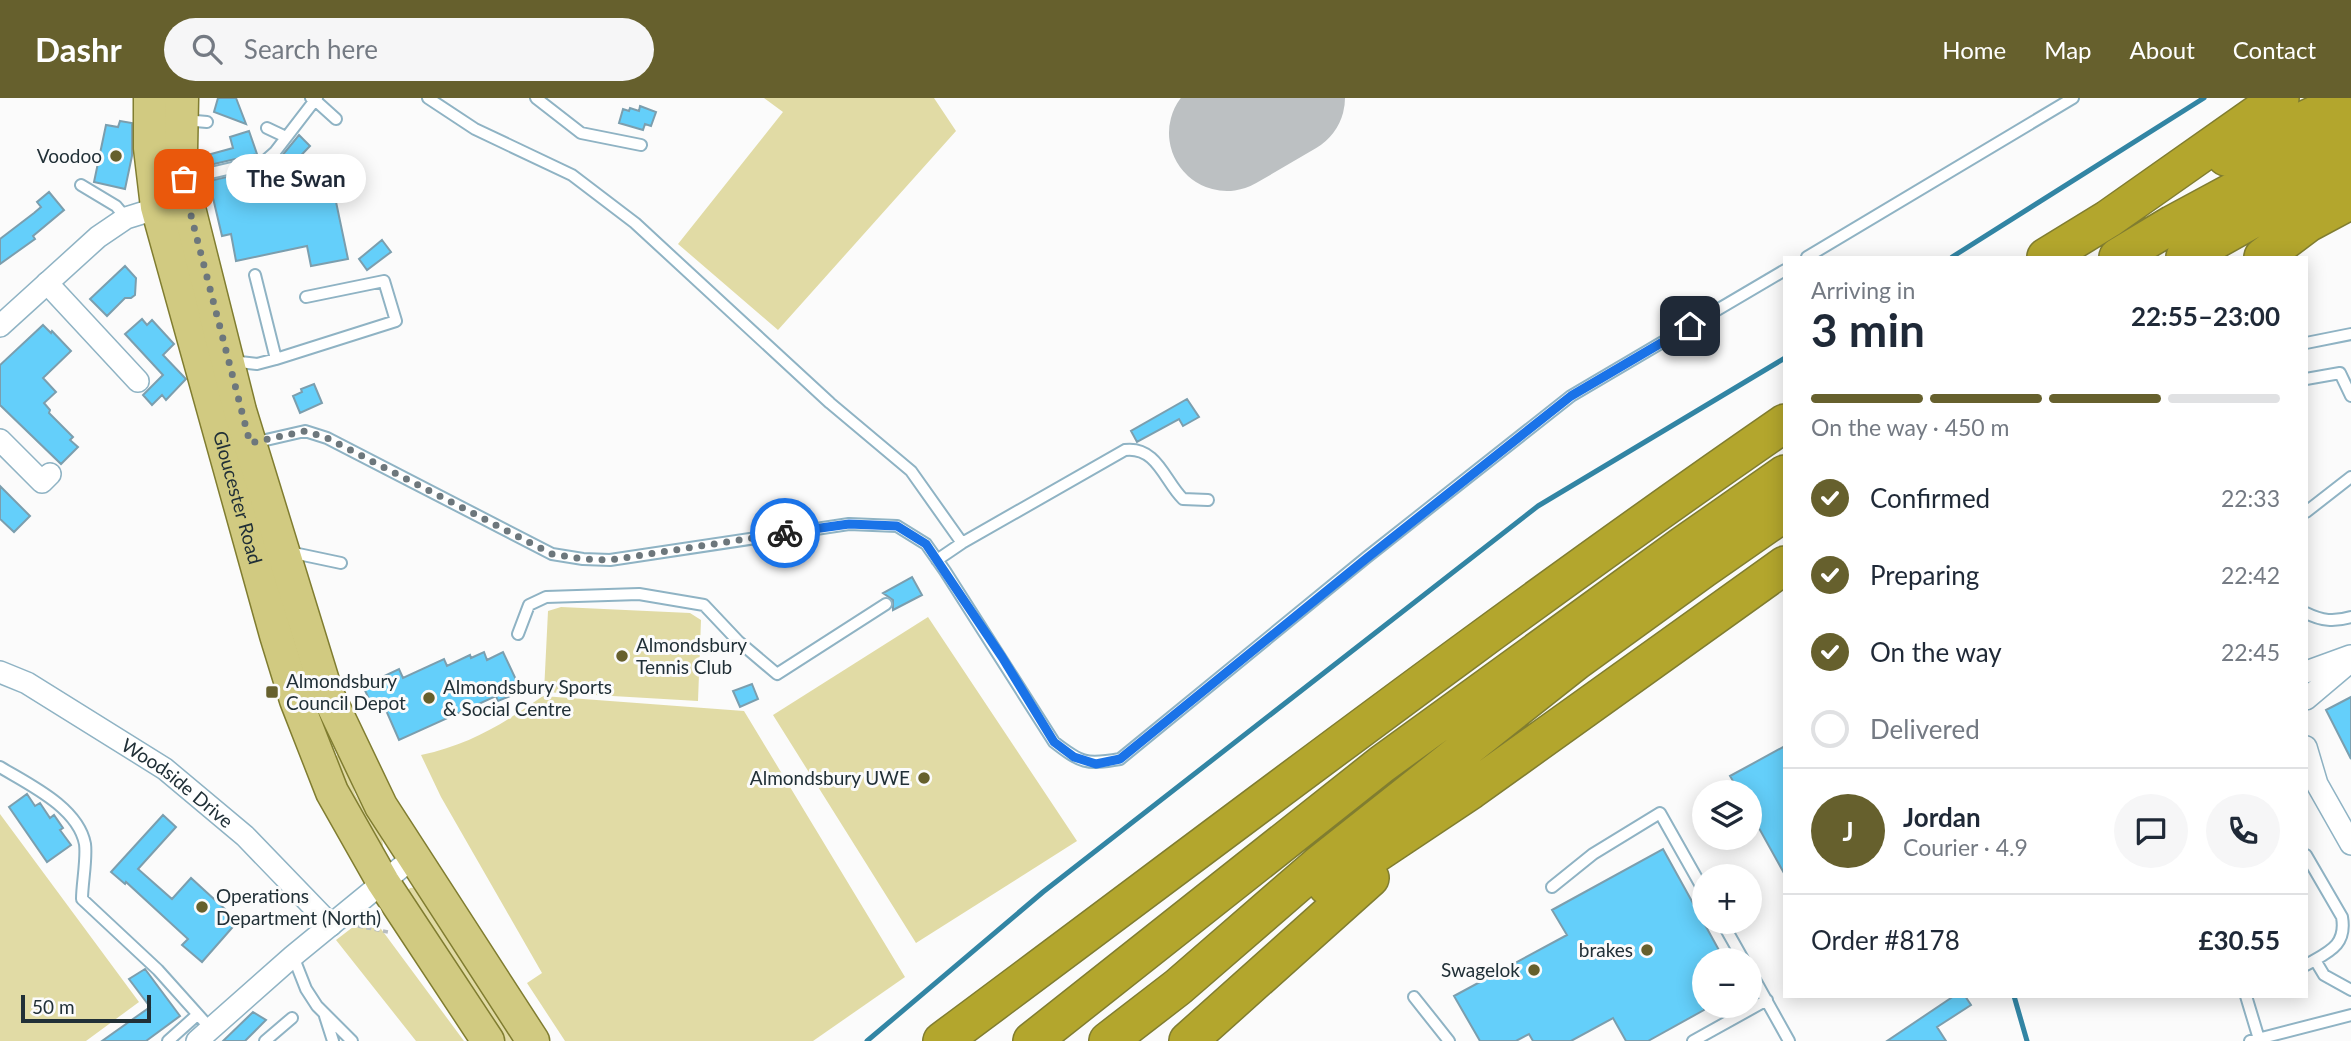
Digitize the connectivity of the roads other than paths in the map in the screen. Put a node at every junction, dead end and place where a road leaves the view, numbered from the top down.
1 (150, 98) edge
2 (428, 98) edge
3 (536, 98) edge
4 (2073, 98) edge
5 (2280, 98) edge
6 (2351, 98) edge
7 (314, 99) edge
8 (190, 113) edge
9 (336, 118) dead end
10 (267, 128) dead end
11 (2351, 128) edge
12 (286, 137) junction
13 (641, 145) dead end
14 (2351, 164) edge
15 (81, 185) dead end
16 (185, 190) junction
17 (2351, 200) edge
18 (157, 207) junction
19 (126, 218) junction
20 (2108, 219) junction
21 (2351, 225) edge
22 (1809, 256) edge
23 (2048, 256) edge
24 (2120, 256) edge
25 (2187, 256) edge
26 (2264, 256) edge
27 (2279, 256) edge
28 (1783, 271) edge
29 (255, 275) dead end
30 (47, 283) junction
31 (306, 297) dead end
32 (0, 326) edge
33 (2351, 334) edge
34 (2308, 344) edge
35 (276, 359) junction
36 (240, 369) junction
37 (124, 375) dead end
38 (2308, 379) edge
39 (2351, 396) edge
40 (1783, 424) edge
41 (0, 440) edge
42 (250, 443) junction
43 (50, 474) dead end
44 (1783, 475) edge
45 (2351, 477) edge
46 (1208, 500) dead end
47 (2308, 510) edge
48 (1783, 513) edge
49 (962, 543) junction
50 (283, 550) junction
51 (937, 560) junction
52 (341, 563) dead end
53 (1783, 566) edge
54 (886, 604) dead end
55 (2308, 614) edge
56 (2351, 617) edge
57 (518, 634) dead end
58 (1476, 644) junction
59 (2351, 656) edge
60 (2351, 661) edge
61 (2308, 671) edge
62 (0, 672) edge
63 (2308, 697) edge
64 (2308, 758) edge
65 (0, 767) edge
66 (2312, 780) edge
67 (1471, 790) junction
68 (2351, 844) edge
69 (415, 856) junction
70 (2308, 858) edge
71 (1692, 870) edge
72 (383, 883) junction
73 (1552, 887) dead end
74 (333, 923) junction
75 (1146, 950) junction
76 (293, 956) junction
77 (2311, 962) edge
78 (1178, 987) junction
79 (2351, 990) edge
80 (1762, 991) edge
81 (1414, 997) dead end
82 (2246, 998) edge
83 (1767, 1000) junction
84 (324, 1014) junction
85 (2351, 1015) edge
86 (292, 1018) dead end
87 (201, 1028) edge
88 (2254, 1040) edge
89 (168, 1041) edge
90 (265, 1041) edge
91 (333, 1041) edge
92 (352, 1041) edge
93 (488, 1041) edge
94 (533, 1041) edge
95 (942, 1041) edge
96 (1032, 1041) edge
97 (1108, 1041) edge
98 (1188, 1041) edge
99 (1449, 1041) edge
100 (1693, 1041) edge
101 (1789, 1041) edge

1 - 18 main road, Gloucester Road
2 - 49 lane
3 - 13 lane
4 - 22 lane
5 - 20 highway
6 - 20 highway
7 - 9 lane
7 - 12 lane
8 - 16 main road, Gloucester Road
10 - 12 lane
11 - 24 highway
12 - 16 lane
14 - 25 highway
15 - 19 lane
16 - 18 street
16 - 36 main road, Gloucester Road
17 - 26 highway
18 - 19 street
18 - 72 main road, Gloucester Road
19 - 30 street
20 - 23 highway
21 - 27 highway
28 - 51 lane
29 - 35 lane
30 - 32 street
30 - 37 street
31 - 35 lane
33 - 34 lane
35 - 36 lane
36 - 42 main road, Gloucester Road
38 - 39 lane
40 - 58 highway
41 - 43 street
42 - 50 main road, Gloucester Road
42 - 51 lane
44 - 75 highway
45 - 47 lane
46 - 49 lane
48 - 78 highway
49 - 51 lane
50 - 52 lane
50 - 69 main road, Gloucester Road
53 - 67 highway
54 - 57 lane
55 - 56 lane
58 - 75 highway
58 - 95 highway
59 - 61 street
60 - 63 street
62 - 74 street, Woodside Drive
64 - 66 street
65 - 87 lane
66 - 68 street
67 - 78 highway
67 - 98 highway
69 - 72 street
69 - 94 main road, Gloucester Road
70 - 77 lane
71 - 73 lane
72 - 74 street
72 - 93 main road, Gloucester Road
74 - 76 street
75 - 96 highway
76 - 84 lane
76 - 87 street
77 - 79 lane
78 - 97 highway
80 - 83 lane
81 - 99 lane
82 - 88 lane
83 - 100 lane
83 - 101 lane
84 - 91 lane
84 - 92 lane
85 - 88 lane
86 - 90 lane
87 - 89 lane

